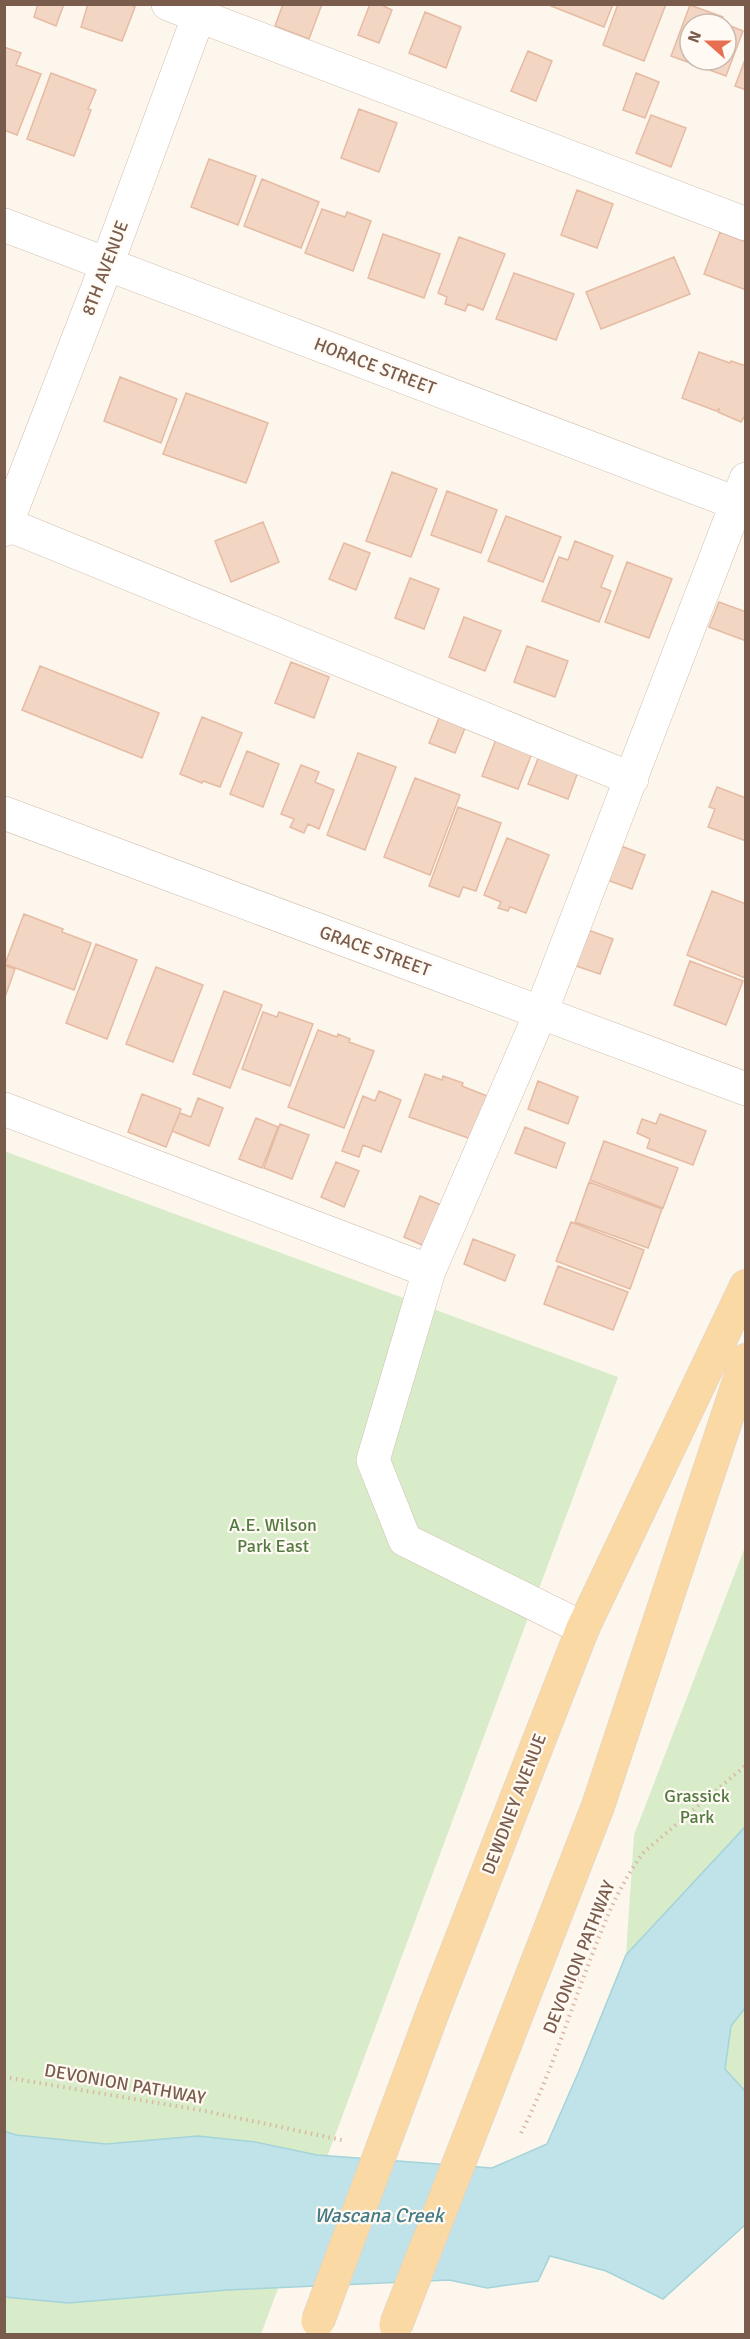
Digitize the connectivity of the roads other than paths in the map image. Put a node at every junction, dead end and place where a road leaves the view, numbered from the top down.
1 (168, 4) edge
2 (201, 10) edge
3 (746, 224) edge
4 (4, 225) edge
5 (107, 264) junction
6 (742, 496) edge
7 (5, 526) edge
8 (632, 779) junction
9 (4, 813) edge
10 (541, 1012) junction
11 (746, 1089) edge
12 (4, 1109) edge
13 (429, 1271) junction
14 (746, 1286) edge
15 (746, 1360) edge
16 (583, 1628) junction
17 (316, 2328) edge
18 (394, 2330) edge

1 - 2 street
2 - 3 street
2 - 5 street, 8TH AVENUE
4 - 5 street, HORACE STREET
5 - 6 street, HORACE STREET
5 - 7 street, 8TH AVENUE
6 - 8 street
7 - 8 street
8 - 10 street
9 - 10 street, GRACE STREET
10 - 11 street, GRACE STREET
10 - 13 street
12 - 13 street
13 - 16 street
14 - 16 main road, DEWDNEY AVENUE
15 - 18 main road, bridge
16 - 17 main road, DEWDNEY AVENUE, bridge

